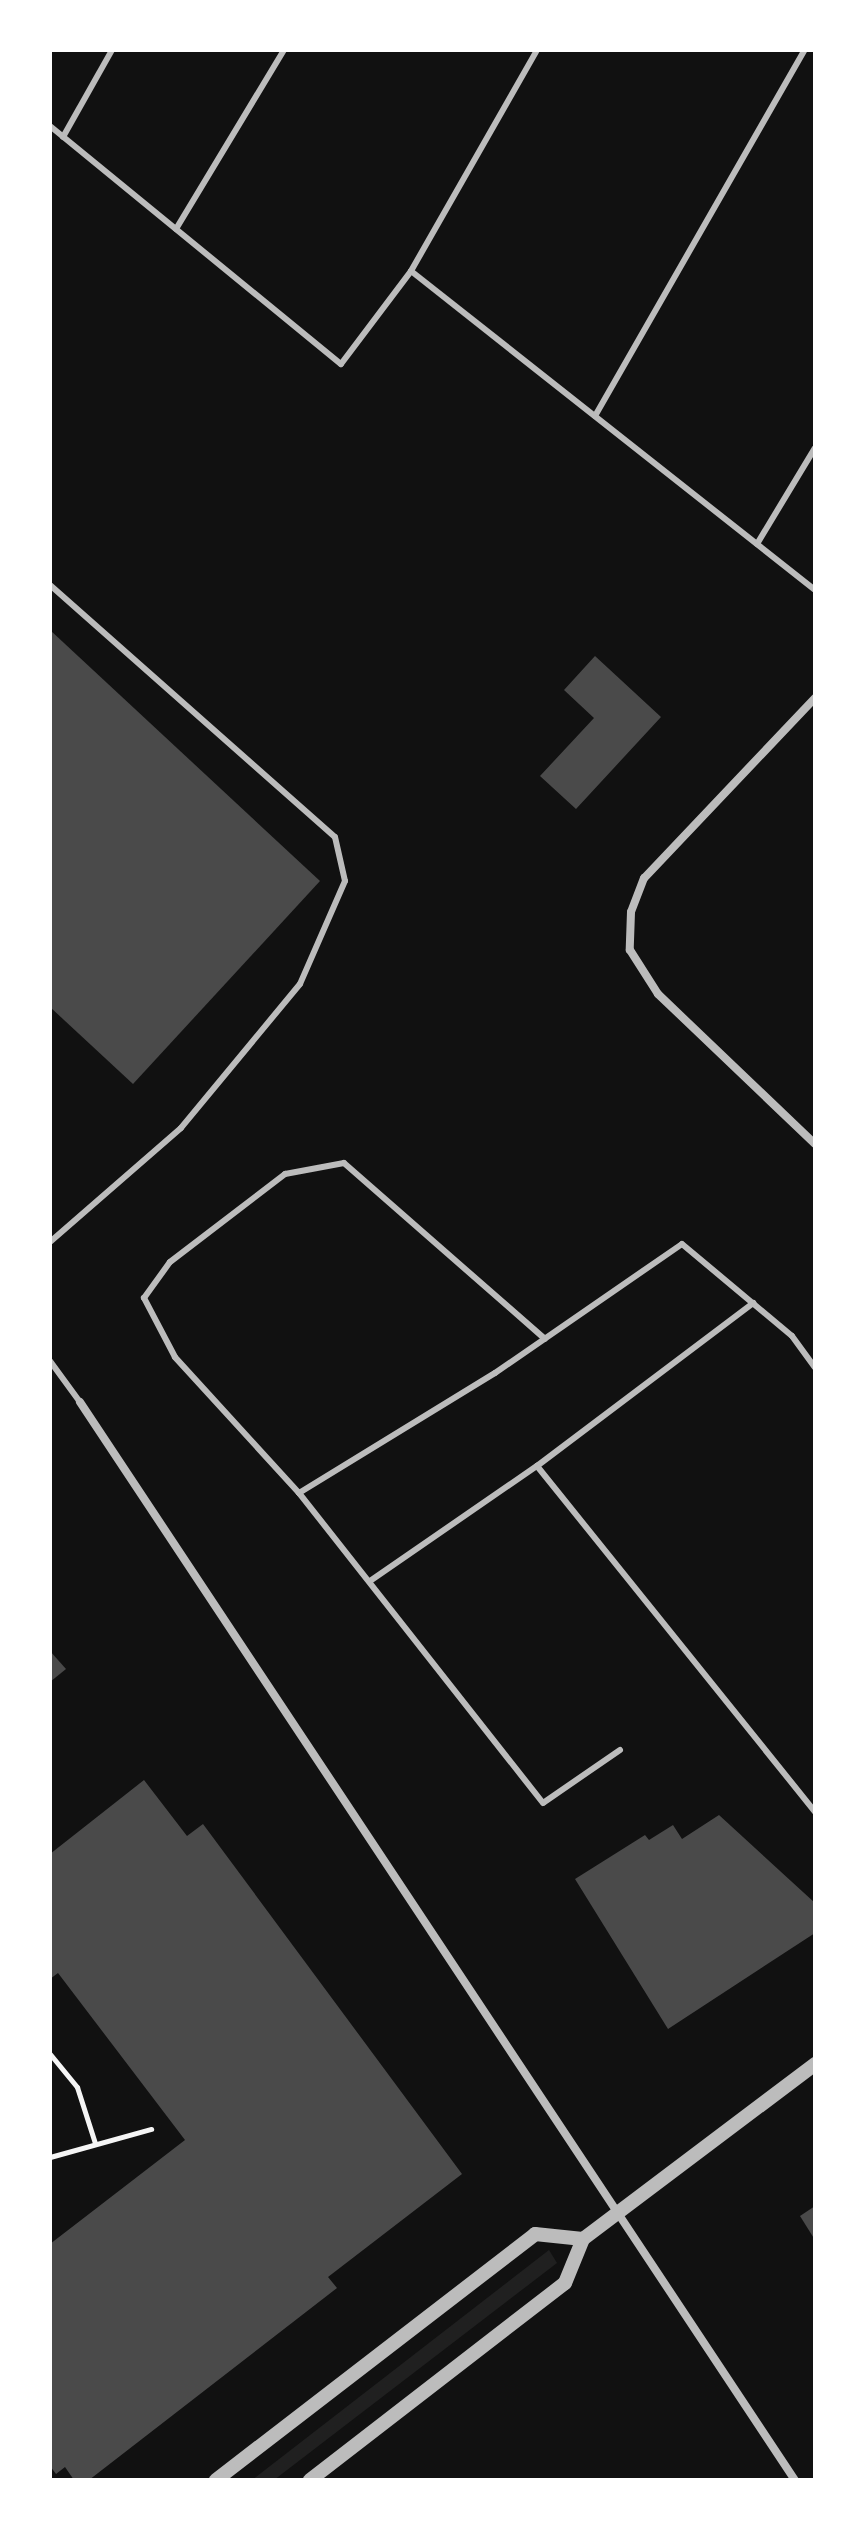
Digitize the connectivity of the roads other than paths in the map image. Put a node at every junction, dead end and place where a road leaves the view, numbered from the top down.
1 (112, 50) edge
2 (284, 50) edge
3 (537, 50) edge
4 (805, 50) edge
5 (50, 126) edge
6 (63, 137) junction
7 (176, 229) junction
8 (411, 271) junction
9 (595, 416) junction
10 (815, 448) edge
11 (757, 544) junction
12 (50, 585) edge
13 (815, 590) edge
14 (815, 698) edge
15 (815, 1144) edge
16 (50, 1242) edge
17 (753, 1303) junction
18 (545, 1339) junction
19 (50, 1361) edge
20 (815, 1368) edge
21 (80, 1402) joint
22 (537, 1466) junction
23 (299, 1493) junction
24 (370, 1581) junction
25 (620, 1750) dead end
26 (815, 1812) edge
27 (815, 2064) edge
28 (620, 2212) junction
29 (583, 2239) junction
30 (216, 2480) edge
31 (310, 2480) edge
32 (795, 2480) edge

1 - 6 lane
2 - 7 lane
3 - 8 lane
4 - 9 lane
5 - 6 lane
6 - 7 lane
7 - 8 lane
8 - 9 lane
9 - 11 lane
10 - 11 lane
11 - 13 lane
12 - 16 lane
14 - 15 street
17 - 18 lane
17 - 20 lane
17 - 22 lane
18 - 23 lane
18 - 23 lane
19 - 21 lane
21 - 28 street
22 - 24 lane
22 - 26 lane
23 - 24 lane
24 - 25 lane
27 - 28 street
28 - 29 street
28 - 32 street
29 - 30 street
29 - 31 street

